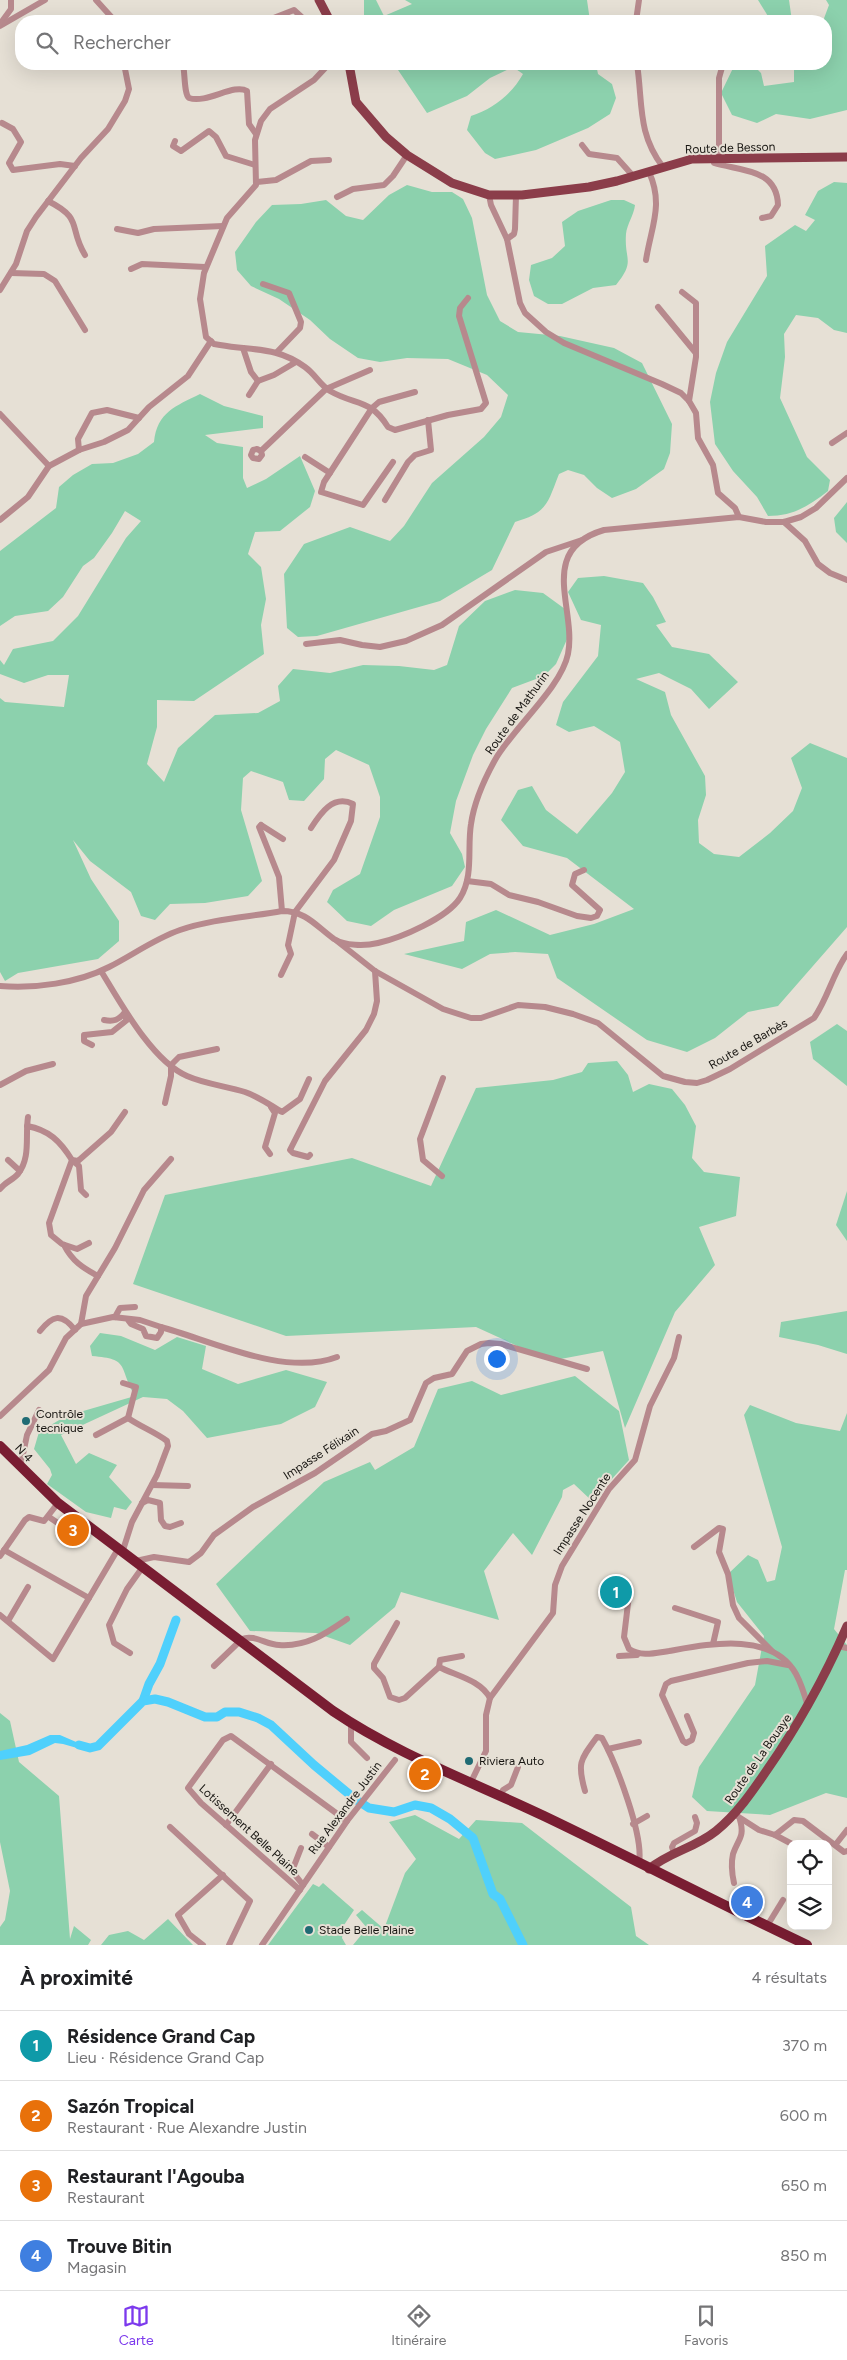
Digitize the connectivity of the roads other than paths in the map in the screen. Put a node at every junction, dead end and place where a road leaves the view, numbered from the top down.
1 (11, 0) edge
2 (45, 0) edge
3 (96, 0) edge
4 (319, 0) edge
5 (639, 0) edge
6 (18, 15) edge
7 (110, 15) edge
8 (280, 15) edge
9 (299, 15) edge
10 (327, 15) edge
11 (637, 15) edge
12 (15, 17) edge
13 (0, 25) edge
14 (125, 70) edge
15 (184, 70) edge
16 (323, 70) edge
17 (350, 70) edge
18 (638, 70) edge
19 (722, 70) edge
20 (2, 123) dead end
21 (256, 134) junction
22 (175, 141) dead end
23 (582, 145) dead end
24 (407, 155) junction
25 (847, 157) edge
26 (716, 159) junction
27 (329, 160) dead end
28 (76, 166) junction
29 (255, 166) junction
30 (663, 167) junction
31 (649, 172) junction
32 (634, 177) junction
33 (257, 182) junction
34 (490, 195) junction
35 (516, 195) junction
36 (337, 197) dead end
37 (48, 201) junction
38 (762, 218) dead end
39 (223, 226) junction
40 (117, 229) dead end
41 (508, 239) junction
42 (85, 255) dead end
43 (646, 260) dead end
44 (205, 267) junction
45 (131, 269) dead end
46 (11, 274) junction
47 (264, 284) dead end
48 (0, 290) edge
49 (682, 292) dead end
50 (468, 298) dead end
51 (658, 307) dead end
52 (85, 330) dead end
53 (211, 341) junction
54 (243, 348) junction
55 (277, 352) junction
56 (696, 352) junction
57 (296, 362) junction
58 (370, 370) dead end
59 (258, 381) junction
60 (326, 388) junction
61 (415, 392) dead end
62 (249, 395) dead end
63 (690, 401) junction
64 (372, 408) junction
65 (0, 414) edge
66 (139, 418) junction
67 (428, 420) junction
68 (847, 433) edge
69 (832, 443) dead end
70 (78, 450) junction
71 (261, 451) dead end
72 (306, 457) dead end
73 (392, 462) dead end
74 (49, 466) junction
75 (330, 473) junction
76 (847, 478) edge
77 (385, 500) dead end
78 (739, 516) junction
79 (0, 520) edge
80 (784, 522) junction
81 (582, 540) junction
82 (847, 580) edge
83 (306, 644) dead end
84 (310, 828) dead end
85 (283, 840) dead end
86 (584, 870) dead end
87 (467, 881) junction
88 (282, 911) junction
89 (295, 912) junction
90 (335, 940) junction
91 (847, 954) edge
92 (101, 971) junction
93 (375, 971) junction
94 (281, 975) dead end
95 (0, 986) edge
96 (125, 1013) junction
97 (104, 1020) dead end
98 (92, 1045) dead end
99 (217, 1049) dead end
100 (53, 1064) dead end
101 (171, 1066) junction
102 (443, 1078) dead end
103 (309, 1079) dead end
104 (0, 1085) edge
105 (267, 1102) junction
106 (165, 1103) dead end
107 (125, 1112) dead end
108 (28, 1117) dead end
109 (27, 1126) junction
110 (270, 1154) dead end
111 (310, 1155) dead end
112 (171, 1158) dead end
113 (8, 1160) dead end
114 (72, 1160) junction
115 (20, 1172) junction
116 (442, 1176) dead end
117 (0, 1189) edge
118 (86, 1195) dead end
119 (89, 1243) dead end
120 (64, 1245) junction
121 (98, 1276) junction
122 (135, 1307) dead end
123 (115, 1317) junction
124 (128, 1320) junction
125 (81, 1324) junction
126 (161, 1327) junction
127 (74, 1330) junction
128 (40, 1331) dead end
129 (679, 1337) dead end
130 (337, 1357) dead end
131 (587, 1369) dead end
132 (123, 1383) dead end
133 (39, 1410) dead end
134 (0, 1416) edge
135 (128, 1418) junction
136 (96, 1435) dead end
137 (0, 1444) edge
138 (21, 1464) junction
139 (152, 1485) junction
140 (188, 1486) dead end
141 (58, 1503) junction
142 (141, 1503) junction
143 (74, 1516) junction
144 (49, 1517) junction
145 (180, 1523) dead end
146 (694, 1547) dead end
147 (120, 1550) junction
148 (2, 1553) edge
149 (139, 1564) junction
150 (630, 1587) dead end
151 (28, 1588) dead end
152 (89, 1598) junction
153 (675, 1608) dead end
154 (0, 1615) edge
155 (347, 1619) dead end
156 (8, 1621) junction
157 (397, 1623) dead end
158 (847, 1626) edge
159 (241, 1640) junction
160 (713, 1644) junction
161 (843, 1647) edge
162 (773, 1652) junction
163 (130, 1654) dead end
164 (641, 1654) junction
165 (462, 1656) dead end
166 (619, 1656) dead end
167 (789, 1665) junction
168 (214, 1666) dead end
169 (439, 1667) junction
170 (490, 1698) junction
171 (808, 1707) junction
172 (687, 1716) dead end
173 (352, 1723) junction
174 (380, 1740) junction
175 (639, 1742) dead end
176 (608, 1749) junction
177 (367, 1758) dead end
178 (415, 1758) junction
179 (395, 1760) junction
180 (271, 1764) junction
181 (518, 1767) dead end
182 (458, 1778) junction
183 (471, 1782) junction
184 (585, 1791) dead end
185 (501, 1796) junction
186 (647, 1816) dead end
187 (695, 1816) dead end
188 (737, 1817) junction
189 (347, 1821) junction
190 (633, 1824) junction
191 (226, 1825) junction
192 (170, 1827) dead end
193 (847, 1830) edge
194 (312, 1834) dead end
195 (775, 1834) junction
196 (787, 1841) edge
197 (836, 1844) junction
198 (329, 1847) junction
199 (301, 1848) dead end
200 (847, 1851) edge
201 (674, 1852) junction
202 (639, 1864) junction
203 (292, 1868) junction
204 (649, 1868) junction
205 (222, 1875) junction
206 (283, 1876) junction
207 (734, 1883) dead end
208 (301, 1887) junction
209 (783, 1900) dead end
210 (767, 1926) junction
211 (203, 1945) edge
212 (229, 1945) edge
213 (262, 1945) edge
214 (806, 1945) edge

1 - 13 street
2 - 6 street
3 - 7 street
4 - 10 main road
5 - 11 street
8 - 9 street
12 - 13 street
14 - 28 street
15 - 21 street
16 - 21 street
17 - 24 main road, Route de Besson
18 - 30 street
19 - 26 street
20 - 28 street
21 - 29 street
22 - 29 street
23 - 32 street
24 - 34 main road, Route de Besson
24 - 36 street
25 - 26 main road, Route de Besson
26 - 30 main road, Route de Besson
26 - 38 street
27 - 33 street
28 - 37 street
29 - 33 street
30 - 31 main road, Route de Besson
31 - 32 main road, Route de Besson
31 - 43 street
32 - 35 main road, Route de Besson
33 - 39 street
34 - 35 main road, Route de Besson
34 - 41 street
35 - 41 street
37 - 42 street
37 - 46 street
39 - 40 street
39 - 44 street
41 - 63 street
44 - 45 street
44 - 53 street
46 - 48 street
46 - 52 street
47 - 55 street
49 - 56 street
50 - 67 street
51 - 56 street
53 - 54 street
53 - 66 street
54 - 55 street
54 - 59 street
55 - 57 street
56 - 63 street
57 - 59 street
57 - 60 street
58 - 60 street
59 - 62 street
60 - 64 street
60 - 71 street
61 - 64 street
63 - 78 street
64 - 67 street
64 - 75 street
65 - 74 street
66 - 70 street
66 - 70 street
67 - 77 street
68 - 69 street
70 - 74 street
72 - 75 street
73 - 75 street
74 - 79 street
76 - 80 street
78 - 80 street
78 - 81 street
80 - 82 street
81 - 83 street
81 - 87 street, Route de Mathurin
84 - 89 street
85 - 88 street
86 - 87 street
87 - 90 street, Route de Mathurin
88 - 89 street
88 - 92 street
89 - 90 street
89 - 94 street
90 - 93 street, Route de Barbès
91 - 93 street, Route de Barbès
92 - 95 street
92 - 96 street
93 - 111 street
96 - 97 street
96 - 98 street
96 - 101 street
99 - 101 street
100 - 104 street
101 - 105 street
101 - 106 street
102 - 116 street
103 - 105 street
105 - 110 street
107 - 114 street
108 - 109 street
109 - 114 street
109 - 115 street
112 - 121 street
113 - 115 street
114 - 118 street
114 - 120 street
115 - 117 street
119 - 120 street
120 - 121 street
121 - 125 street
122 - 123 street
123 - 124 street
123 - 125 street
124 - 126 street
124 - 126 street
125 - 127 street
126 - 130 street
127 - 128 street
127 - 134 street
129 - 170 street, Impasse Nocente
131 - 149 street, Impasse Félixain
132 - 135 street
133 - 138 street
135 - 136 street
135 - 139 street
137 - 138 highway, N 4
137 - 141 highway, N 4 / N 4
138 - 147 highway, N 4
139 - 140 street
139 - 142 street
141 - 143 highway, N 4
141 - 144 street
142 - 145 street
142 - 147 street
143 - 144 street
143 - 147 highway, N 4
144 - 148 street
146 - 162 street
147 - 149 highway, N 4
147 - 152 street
148 - 152 street
149 - 159 highway, N 4
149 - 163 street
150 - 164 street
151 - 156 street
152 - 156 street
153 - 160 street
154 - 156 street
155 - 159 street
157 - 169 street
158 - 161 main road, Route de La Bouaye
159 - 168 street
159 - 173 highway, N 4
159 - 182 highway, N 4
160 - 162 street
160 - 164 street
161 - 171 main road, Route de La Bouaye
162 - 167 street
164 - 166 street
165 - 169 street
167 - 171 street
167 - 172 street
169 - 170 street
170 - 183 street, Impasse Nocente
171 - 188 main road, Route de La Bouaye
173 - 174 highway, N 4
173 - 177 street
174 - 178 highway, N 4
174 - 179 highway
175 - 176 street
176 - 184 street
176 - 190 street
178 - 179 highway
178 - 182 highway, N 4
179 - 189 street, Rue Alexandre Justin
180 - 189 street, Lotissement Belle Plaine
180 - 191 street
180 - 191 street, Lotissement Belle Plaine
181 - 185 street
182 - 183 highway, N 4
183 - 185 highway, N 4
185 - 202 highway, N 4
186 - 190 street
187 - 201 street
188 - 195 street
188 - 201 main road, Route de La Bouaye
188 - 207 street
189 - 198 street, Rue Alexandre Justin
190 - 202 street
191 - 206 street, Lotissement Belle Plaine
192 - 205 street
193 - 197 street
194 - 198 street
195 - 196 street
195 - 197 street
197 - 200 street
198 - 208 street, Rue Alexandre Justin
199 - 203 street
201 - 204 main road, Route de La Bouaye
202 - 204 highway, N 4
203 - 206 street
203 - 208 street
204 - 210 highway, N 4
205 - 211 street
205 - 212 street
206 - 208 street, Lotissement Belle Plaine
208 - 213 street, Rue Alexandre Justin
209 - 210 street
210 - 214 highway, N 4

